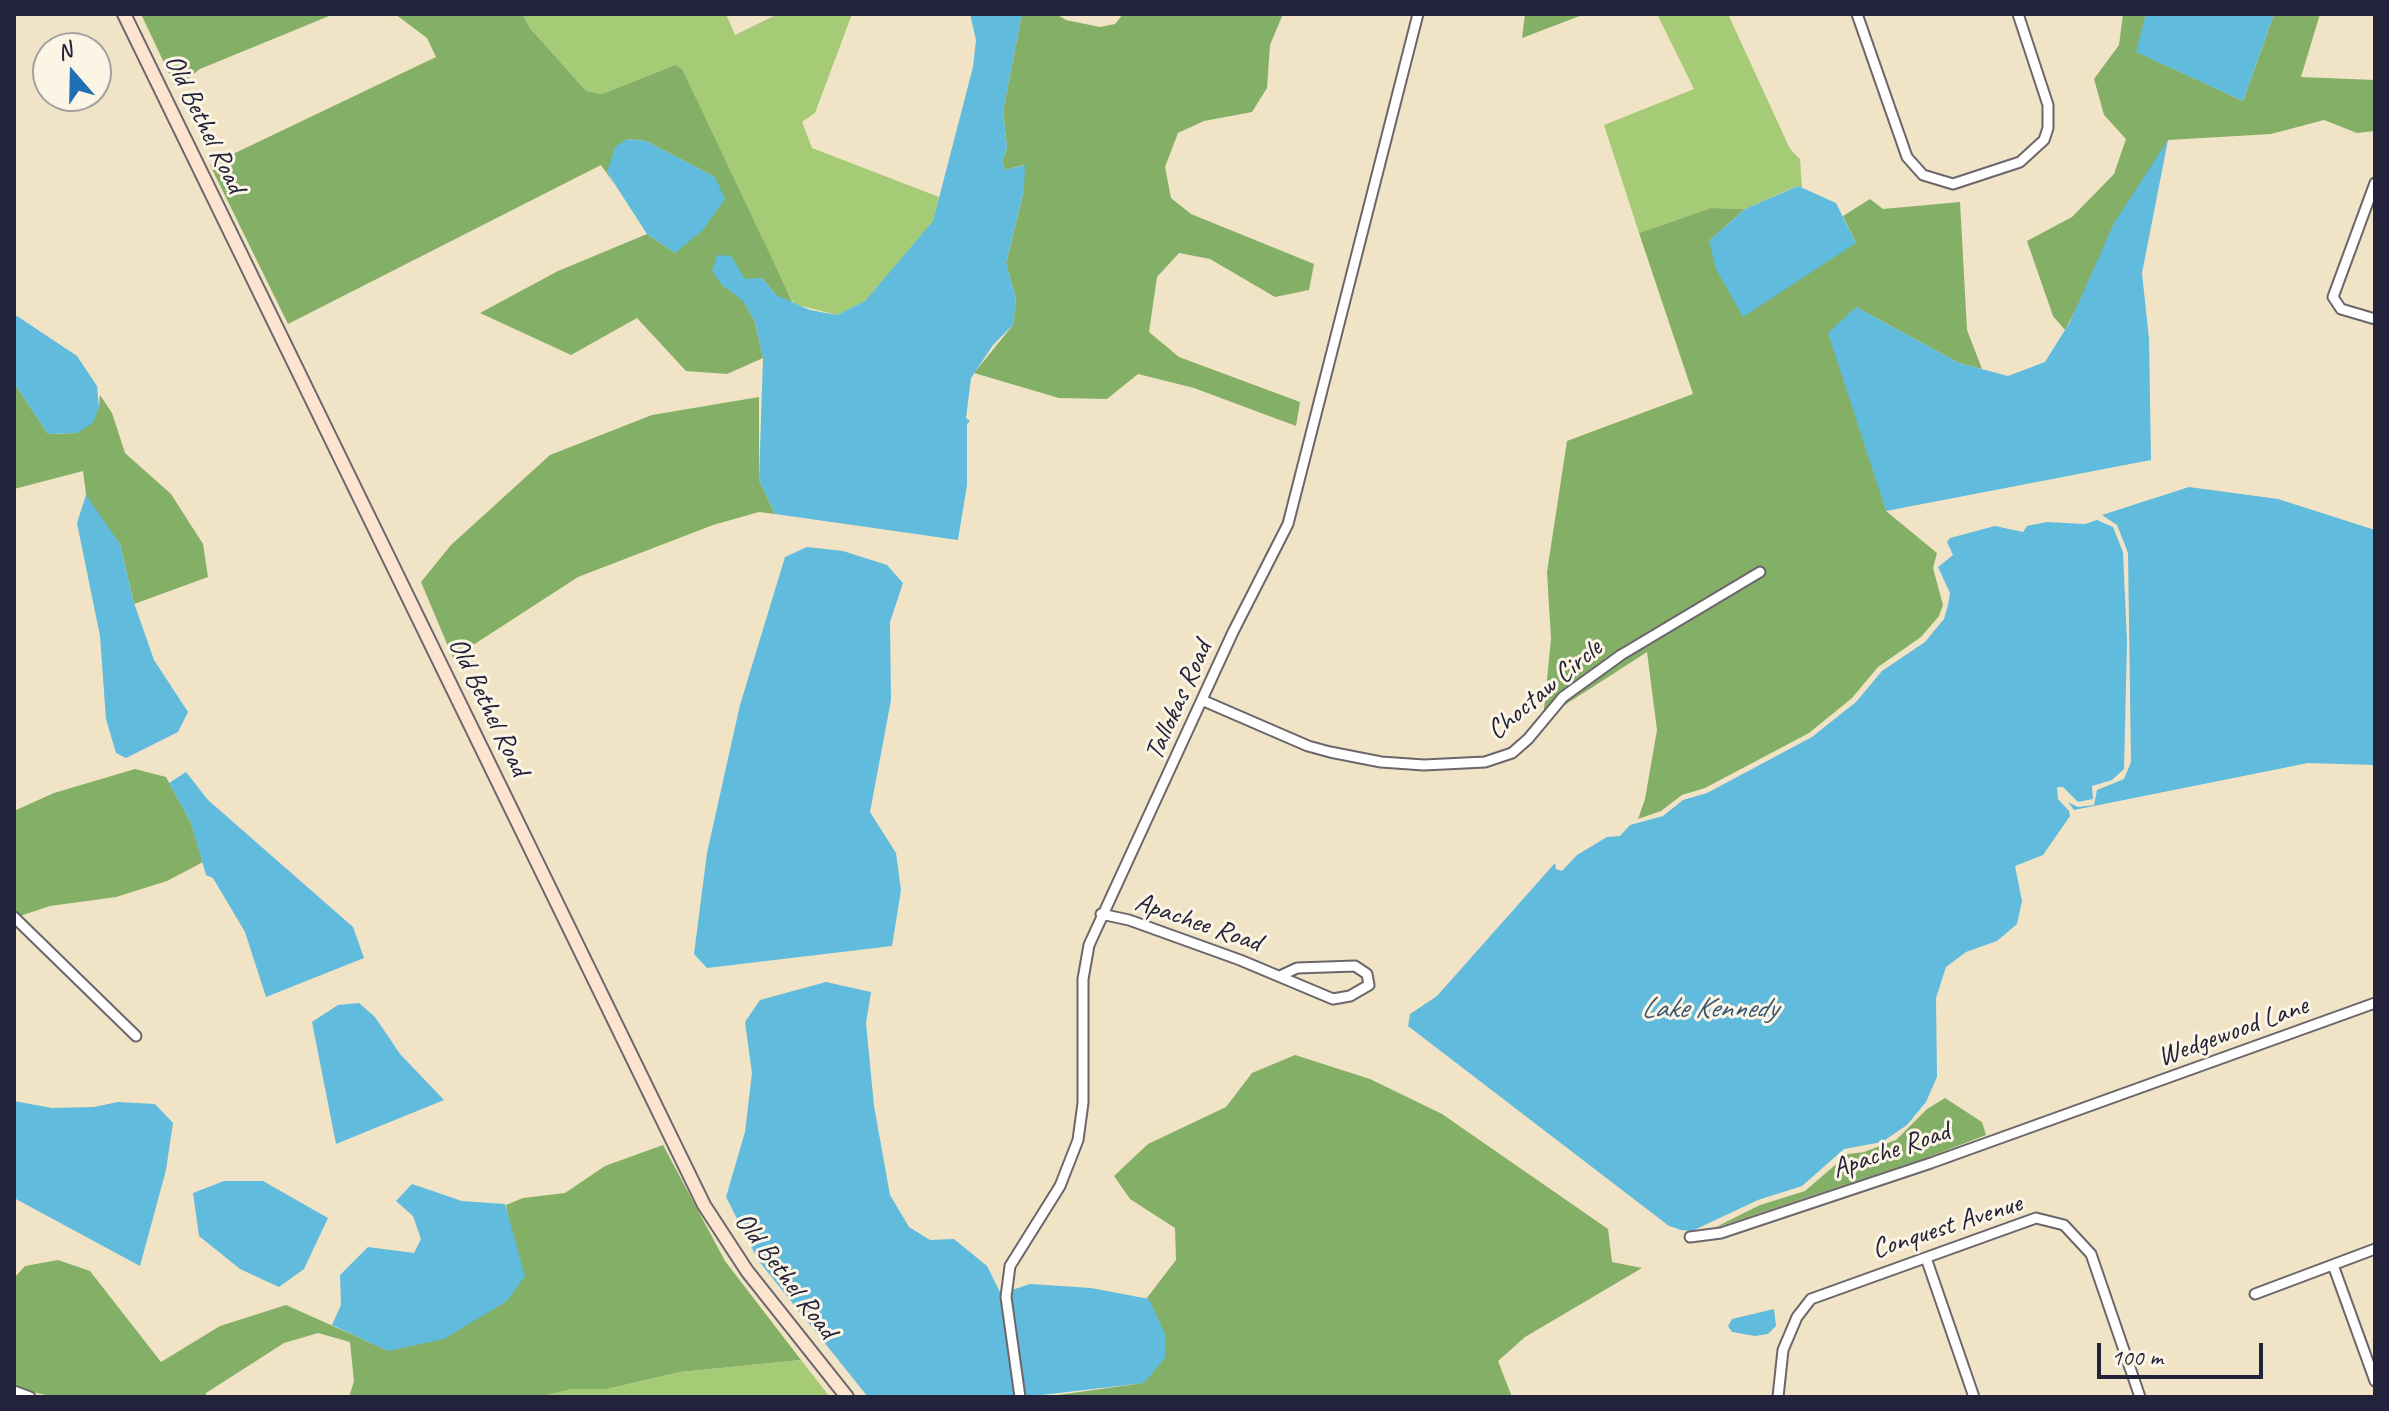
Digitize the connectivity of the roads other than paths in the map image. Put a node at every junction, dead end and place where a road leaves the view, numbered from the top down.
1 (124, 14) edge
2 (1418, 14) edge
3 (1857, 14) edge
4 (2018, 14) edge
5 (2375, 183) edge
6 (2375, 319) edge
7 (1760, 572) dead end
8 (1204, 701) junction
9 (1101, 914) junction
10 (14, 917) edge
11 (1280, 976) junction
12 (2375, 1003) edge
13 (136, 1036) dead end
14 (2106, 1101) joint
15 (1690, 1237) dead end
16 (2375, 1249) edge
17 (1926, 1258) junction
18 (2333, 1265) junction
19 (2255, 1294) dead end
20 (2375, 1381) edge
21 (14, 1391) edge
22 (30, 1397) edge
23 (847, 1397) edge
24 (1020, 1397) edge
25 (1778, 1397) edge
26 (1974, 1397) edge
27 (2140, 1397) edge

1 - 23 street, Old Bethel Road
2 - 8 street, Tallokas Road
3 - 4 street
5 - 6 street
7 - 8 street, Choctaw Circle
8 - 9 street, Tallokas Road
9 - 11 street, Apachee Road
9 - 24 street, Tallokas Road
10 - 13 street
11 - 11 street, Apachee Road
12 - 14 street, Wedgewood Lane
14 - 15 street, Apache Road
16 - 18 street
17 - 25 street, Conquest Avenue
17 - 26 street
17 - 27 street, Conquest Avenue
18 - 19 street
18 - 20 street
21 - 22 street

